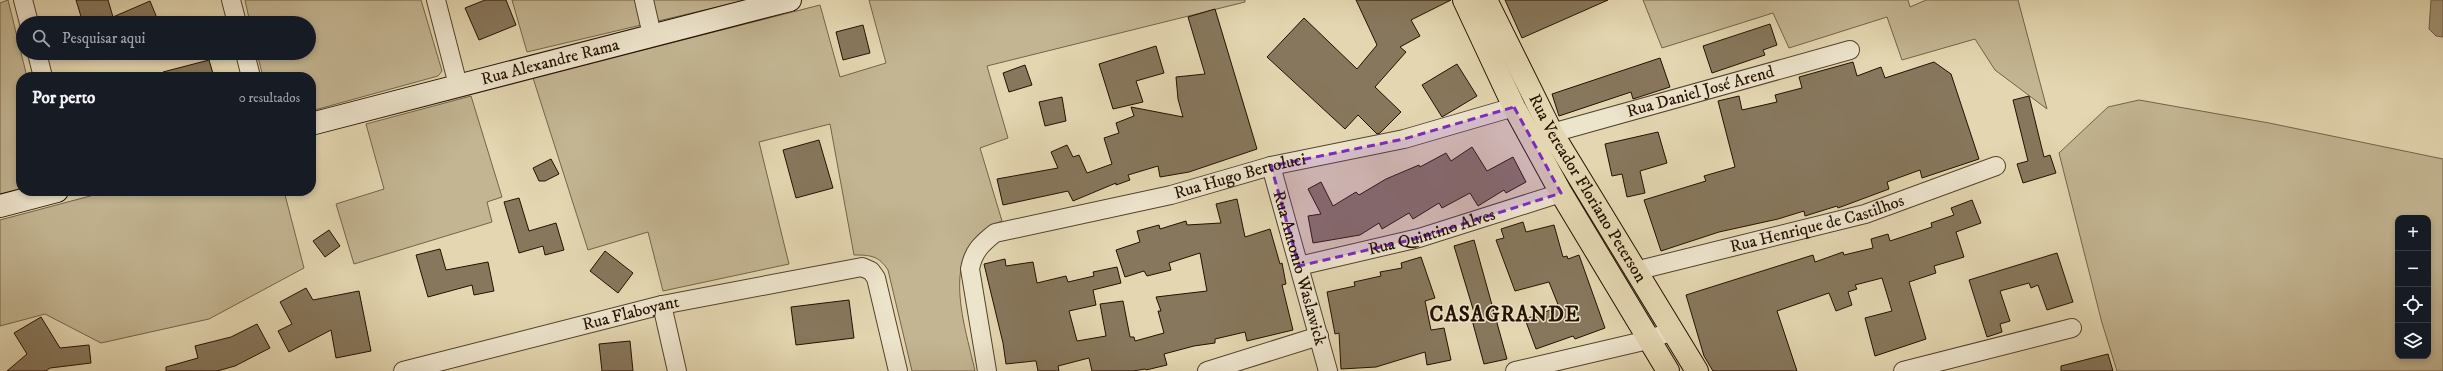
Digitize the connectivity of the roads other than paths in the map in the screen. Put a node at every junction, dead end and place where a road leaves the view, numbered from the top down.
1 (23, 0) edge
2 (231, 0) edge
3 (436, 0) edge
4 (644, 0) edge
5 (790, 0) edge
6 (1464, 0) edge
7 (1486, 0) edge
8 (27, 16) edge
9 (235, 16) edge
10 (652, 35) junction
11 (1850, 50) dead end
12 (39, 60) edge
13 (247, 60) edge
14 (42, 72) edge
15 (250, 72) edge
16 (458, 85) junction
17 (1514, 107) junction
18 (316, 123) edge
19 (1552, 133) junction
20 (1272, 166) junction
21 (1996, 166) dead end
22 (1561, 193) junction
23 (38, 196) edge
24 (0, 206) edge
25 (1299, 266) junction
26 (1635, 271) junction
27 (662, 305) junction
28 (2072, 328) dead end
29 (1672, 331) junction
30 (1319, 336) junction
31 (1648, 340) junction
32 (446, 366) edge
33 (403, 371) edge
34 (677, 371) edge
35 (898, 371) edge
36 (987, 371) edge
37 (1207, 371) edge
38 (1328, 371) edge
39 (1515, 371) edge
40 (1668, 371) edge
41 (1697, 371) edge
42 (1903, 371) edge

1 - 8 street
2 - 9 street
3 - 16 street
4 - 10 street
5 - 10 street, Rua Alexandre Rama
6 - 17 main road, Rua Vereador Floriano Peterson
7 - 19 main road, Rua Vereador Floriano Peterson
10 - 16 street, Rua Alexandre Rama
11 - 19 street, Rua Daniel José Arend
12 - 14 street
13 - 15 street
16 - 18 street, Rua Alexandre Rama
17 - 20 street, Rua Hugo Bertoluci
17 - 22 main road, Rua Vereador Floriano Peterson
19 - 26 main road, Rua Vereador Floriano Peterson
20 - 25 street, Rua Antonio Waslawick
20 - 36 street, Rua Hugo Bertoluci
21 - 26 street, Rua Henrique de Castilhos
22 - 25 street, Rua Quintino Alves
22 - 31 main road, Rua Vereador Floriano Peterson
23 - 24 street
25 - 30 street, Rua Antonio Waslawick
26 - 29 main road, Rua Vereador Floriano Peterson
27 - 32 street, Rua Flaboyant
27 - 34 street
27 - 35 street, Rua Flaboyant
28 - 42 street
29 - 31 street
29 - 41 main road, Rua Vereador Floriano Peterson
30 - 37 street
30 - 38 street, Rua Antonio Waslawick
31 - 39 street
31 - 40 main road, Rua Vereador Floriano Peterson
32 - 33 street, Rua Flaboyant

